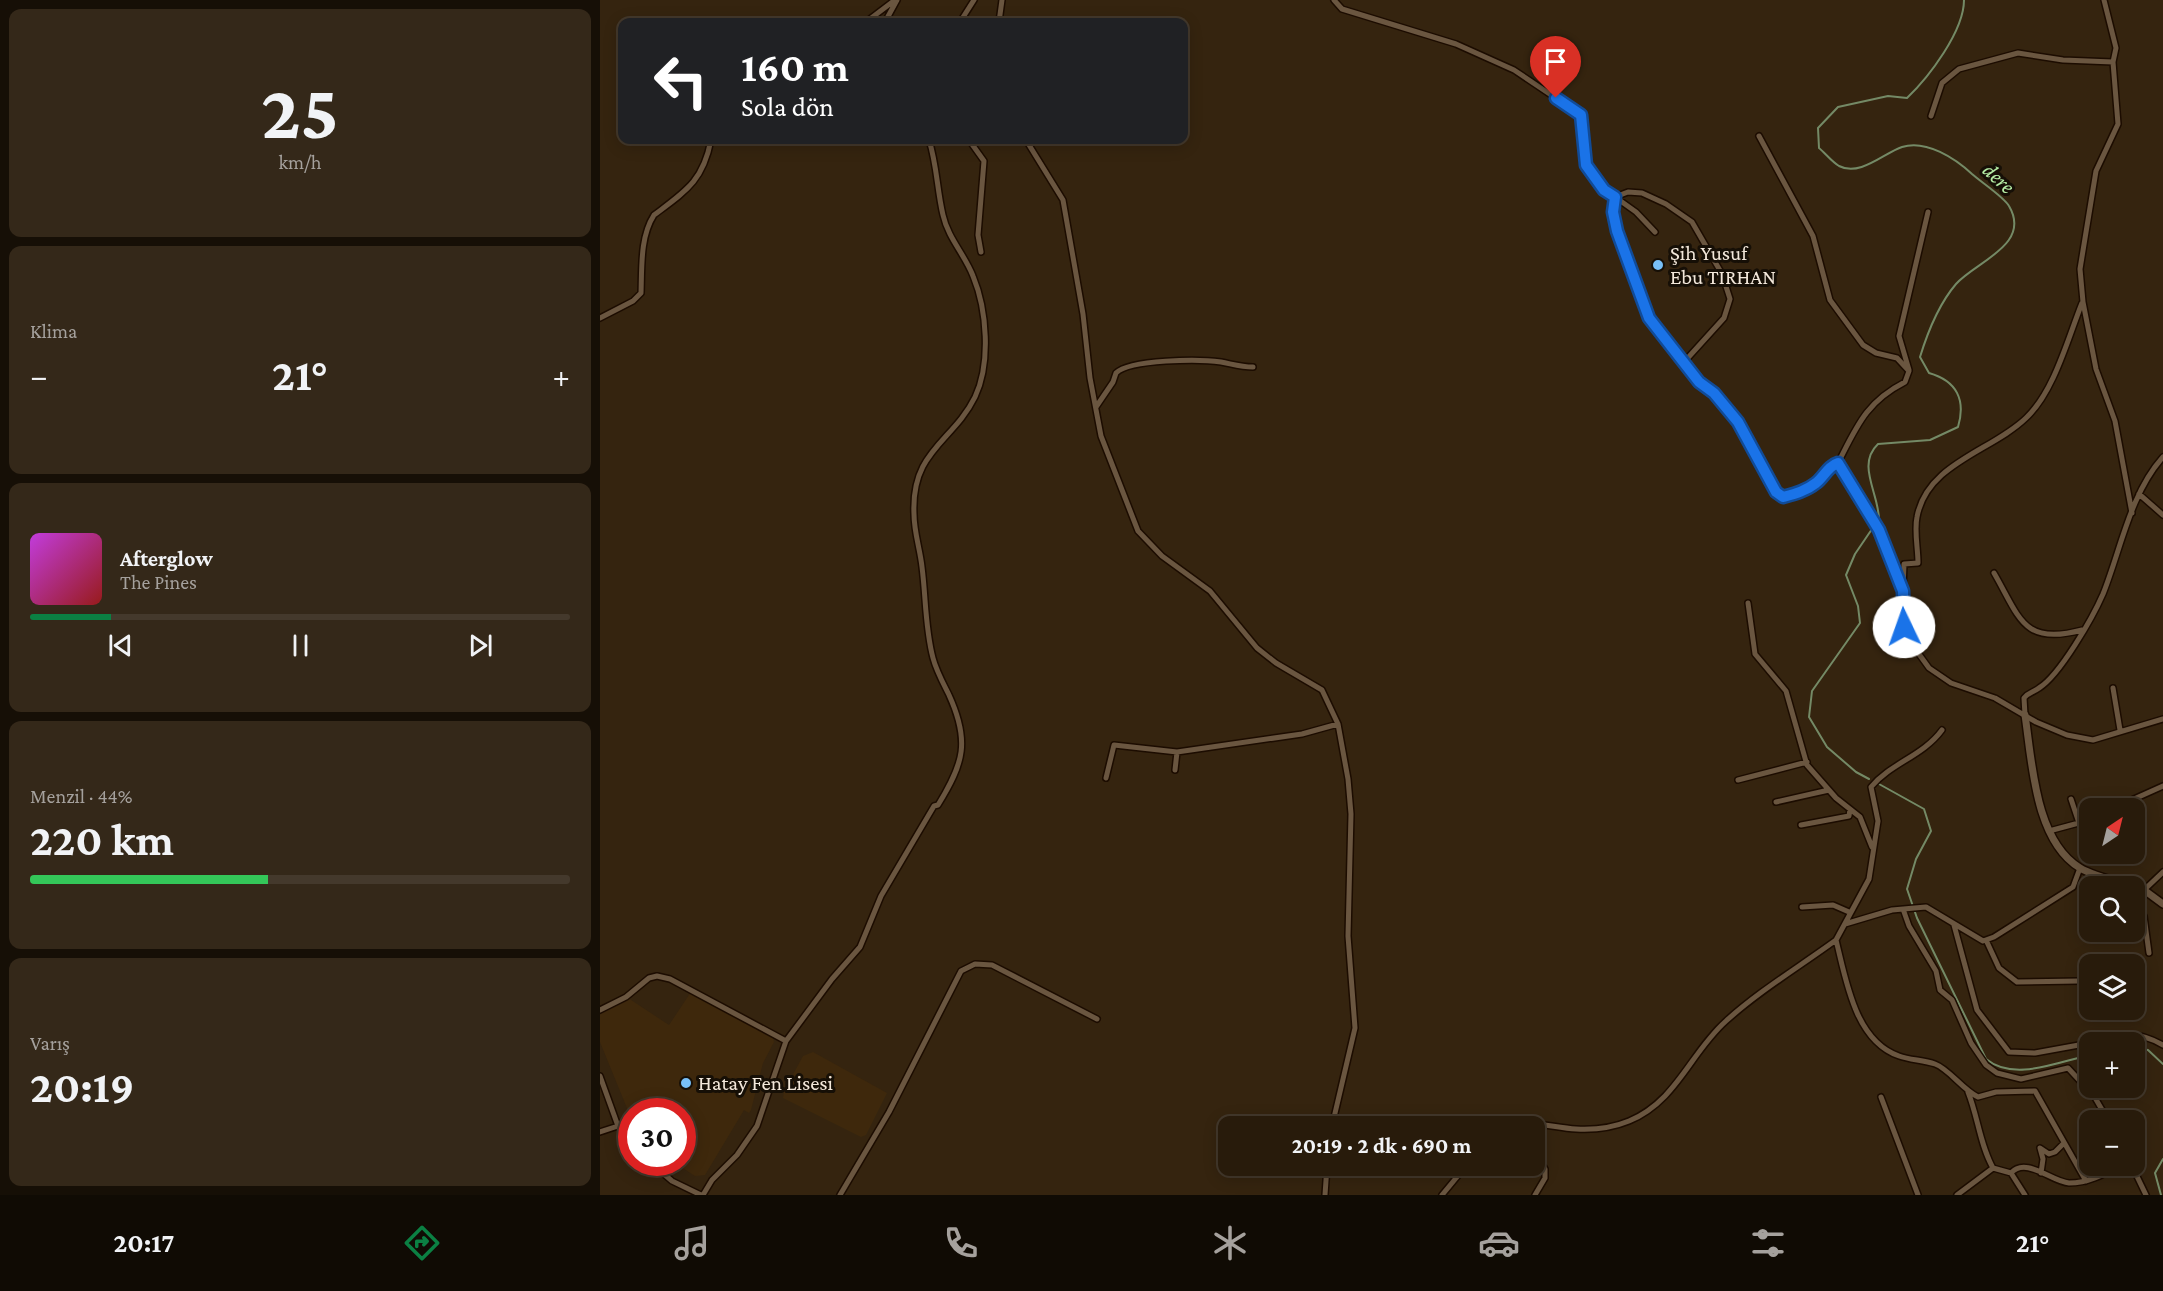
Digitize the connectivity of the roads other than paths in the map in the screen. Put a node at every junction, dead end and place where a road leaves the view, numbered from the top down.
1 (896, 0) edge
2 (974, 0) edge
3 (1002, 0) edge
4 (1334, 0) edge
5 (2104, 0) edge
6 (871, 18) edge
7 (887, 18) edge
8 (963, 18) edge
9 (1000, 18) edge
10 (2113, 62) junction
11 (1931, 116) dead end
12 (1759, 136) dead end
13 (710, 144) edge
14 (930, 144) edge
15 (972, 144) edge
16 (1028, 144) edge
17 (1615, 197) junction
18 (1928, 212) dead end
19 (1655, 232) dead end
20 (981, 252) dead end
21 (2083, 302) junction
22 (600, 318) edge
23 (1685, 361) junction
24 (1253, 368) dead end
25 (1909, 371) junction
26 (1095, 407) junction
27 (2163, 457) edge
28 (1838, 463) junction
29 (2139, 494) junction
30 (2132, 513) junction
31 (2163, 515) edge
32 (1994, 573) dead end
33 (1903, 591) junction
34 (1748, 603) dead end
35 (2082, 630) junction
36 (2112, 688) dead end
37 (2025, 716) junction
38 (2163, 719) edge
39 (1338, 724) junction
40 (1942, 730) dead end
41 (2120, 730) junction
42 (1177, 752) junction
43 (1807, 762) junction
44 (1175, 770) dead end
45 (1106, 778) dead end
46 (1738, 780) dead end
47 (2163, 786) edge
48 (1829, 790) junction
49 (2136, 798) edge
50 (2071, 799) dead end
51 (1776, 802) dead end
52 (1850, 809) junction
53 (2079, 823) joint
54 (1801, 825) dead end
55 (2049, 831) junction
56 (1873, 849) junction
57 (2080, 868) junction
58 (2163, 872) edge
59 (2098, 876) edge
60 (2145, 889) edge
61 (2145, 891) edge
62 (2163, 904) edge
63 (1802, 907) dead end
64 (1905, 908) junction
65 (1849, 912) junction
66 (2145, 922) edge
67 (1845, 924) junction
68 (1954, 924) junction
69 (1836, 940) junction
70 (1986, 940) junction
71 (2150, 953) dead end
72 (2079, 981) dead end
73 (600, 1010) edge
74 (1097, 1019) dead end
75 (2145, 1035) edge
76 (786, 1041) junction
77 (2079, 1045) edge
78 (2163, 1045) edge
79 (600, 1076) edge
80 (1968, 1092) junction
81 (1881, 1098) dead end
82 (2102, 1110) edge
83 (1334, 1116) edge
84 (618, 1126) joint
85 (1545, 1126) edge
86 (600, 1132) edge
87 (2064, 1143) junction
88 (1993, 1168) junction
89 (2011, 1173) junction
90 (2041, 1173) junction
91 (666, 1176) edge
92 (1326, 1176) edge
93 (1458, 1176) edge
94 (1545, 1176) edge
95 (2097, 1176) edge
96 (2137, 1176) edge
97 (2086, 1181) junction
98 (702, 1195) edge
99 (840, 1195) edge
100 (1325, 1195) edge
101 (1442, 1195) edge
102 (1535, 1195) edge
103 (1917, 1195) edge
104 (1957, 1195) edge
105 (2025, 1195) edge
106 (2146, 1195) edge

1 - 6 street
1 - 7 street
2 - 8 street
3 - 9 street
4 - 17 street
5 - 10 street
10 - 11 street
10 - 21 street
12 - 25 street
13 - 22 street
14 - 76 street
15 - 20 street
16 - 26 street
17 - 19 street
17 - 23 street
17 - 23 street
18 - 25 street
21 - 30 street
21 - 33 street
23 - 28 street
24 - 26 street
25 - 28 street
26 - 39 street
27 - 29 street
28 - 33 street
29 - 30 street
29 - 31 street
30 - 35 street
32 - 35 street
33 - 37 street
34 - 43 street
35 - 37 street
36 - 41 street
37 - 41 street
37 - 55 street
38 - 41 street
39 - 42 street
39 - 83 street
40 - 56 street
42 - 44 street
42 - 45 street
43 - 46 street
43 - 48 street
47 - 49 street
48 - 51 street
48 - 52 street
50 - 53 street
52 - 54 street
52 - 56 street
53 - 55 street
55 - 57 street
56 - 65 street
57 - 59 street
57 - 70 street
58 - 60 street
61 - 62 street
63 - 65 street
64 - 67 street
64 - 68 street
64 - 82 street
65 - 67 street
66 - 71 street
67 - 69 street
68 - 70 street
68 - 77 street
69 - 80 street
69 - 85 street
70 - 72 street
73 - 76 street
74 - 99 street
75 - 78 street
76 - 98 street
79 - 84 street
80 - 87 street
80 - 88 street
81 - 103 street
84 - 86 street
87 - 90 street
87 - 97 street
88 - 89 street
88 - 104 street
89 - 90 street
89 - 105 street
90 - 97 street
91 - 98 street
92 - 100 street
93 - 101 street
94 - 102 street
95 - 97 street
96 - 106 street

